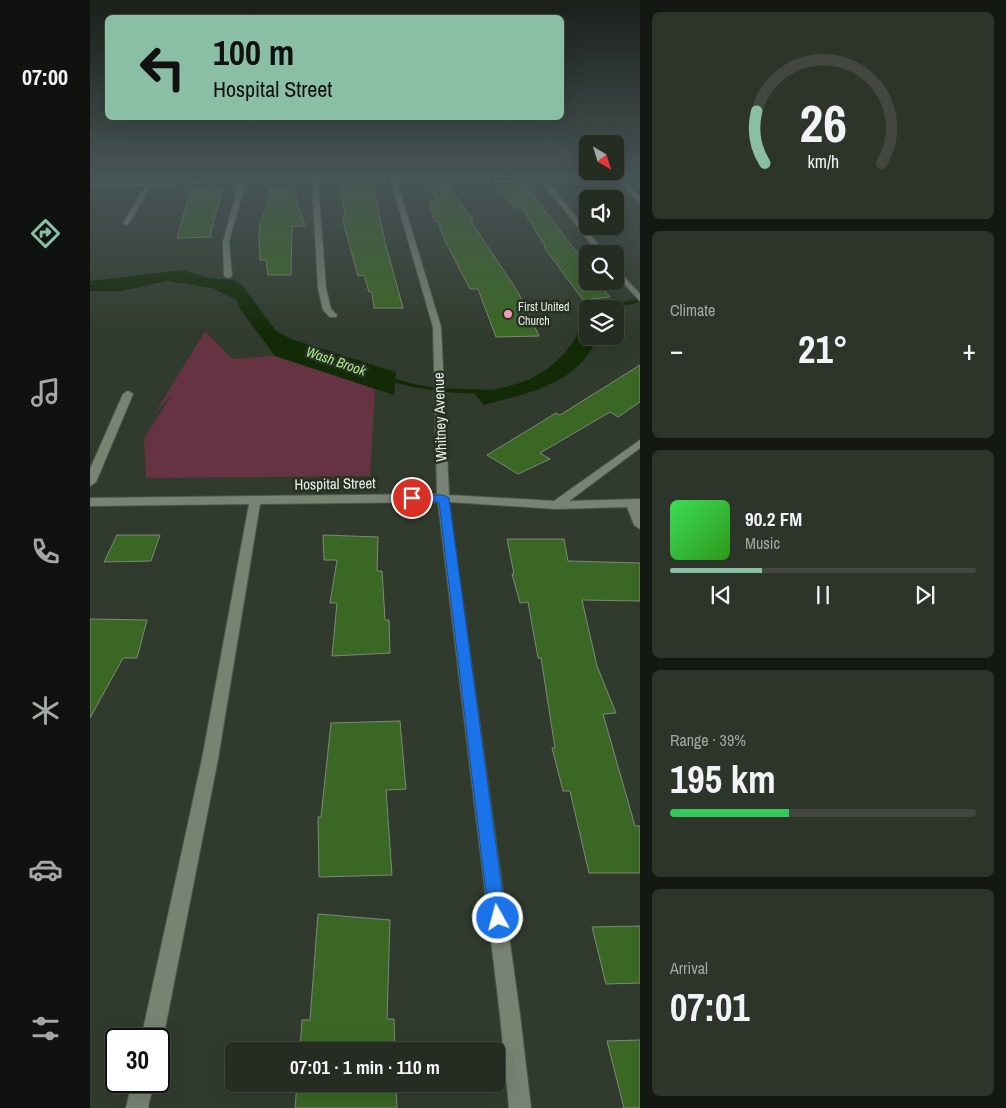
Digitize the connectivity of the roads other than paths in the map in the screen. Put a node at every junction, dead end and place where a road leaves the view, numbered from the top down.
1 (229, 230) edge
2 (318, 230) edge
3 (409, 230) edge
4 (584, 230) edge
5 (596, 245) edge
6 (228, 276) dead end
7 (624, 280) edge
8 (640, 299) edge
9 (333, 315) dead end
10 (128, 394) dead end
11 (640, 442) edge
12 (90, 482) edge
13 (443, 498) junction
14 (255, 500) junction
15 (90, 502) edge
16 (635, 503) edge
17 (556, 505) junction
18 (640, 525) edge
19 (154, 1028) edge
20 (140, 1093) edge
21 (137, 1108) edge
22 (520, 1108) edge

1 - 6 street
2 - 9 street
3 - 13 street, Whitney Avenue
4 - 5 street
7 - 8 street
10 - 12 street
11 - 17 street
13 - 14 street, Hospital Street
13 - 17 street, Hospital Street
13 - 22 street, Whitney Avenue
14 - 15 street, Hospital Street
14 - 19 street
16 - 17 street, Hospital Street
16 - 18 street
20 - 21 street

